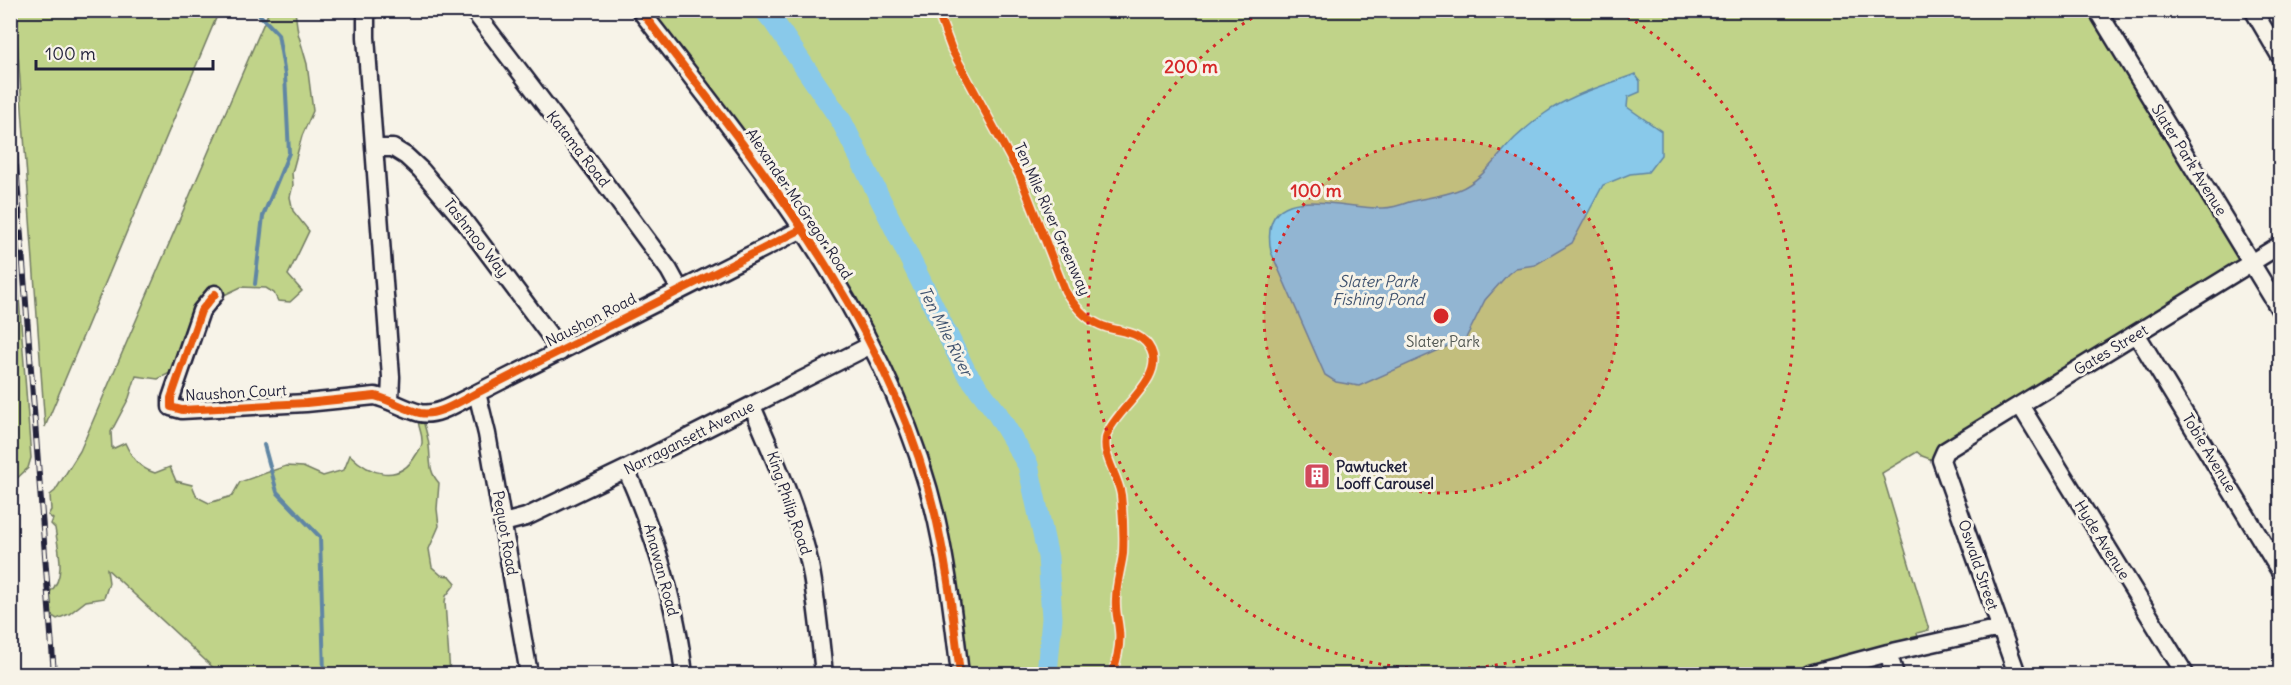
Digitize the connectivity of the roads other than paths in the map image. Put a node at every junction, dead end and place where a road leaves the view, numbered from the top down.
1 (368, 10) edge
2 (473, 10) edge
3 (640, 10) edge
4 (2097, 10) edge
5 (2253, 10) edge
6 (2280, 56) edge
7 (375, 148) junction
8 (802, 230) junction
9 (2280, 245) edge
10 (2252, 263) junction
11 (680, 290) junction
12 (215, 294) dead end
13 (2280, 310) edge
14 (2137, 335) junction
15 (871, 345) junction
16 (560, 352) junction
17 (477, 393) junction
18 (390, 400) junction
19 (2020, 405) junction
20 (752, 406) junction
21 (1942, 455) joint
22 (626, 469) junction
23 (503, 523) junction
24 (2280, 571) edge
25 (2000, 628) junction
26 (1888, 653) junction
27 (530, 675) edge
28 (684, 675) edge
29 (824, 675) edge
30 (960, 675) edge
31 (1810, 675) edge
32 (1895, 675) edge
33 (2017, 675) edge
34 (2185, 675) edge

1 - 7 street
2 - 11 street, Katama Road
3 - 8 street, Alexander McGregor Road
4 - 10 street, Slater Park Avenue
5 - 6 street
7 - 16 street, Tashmoo Way
7 - 18 street
8 - 11 street, Naushon Road
8 - 15 street, Alexander McGregor Road
9 - 10 street, Gates Street
10 - 13 street, Slater Park Avenue
10 - 14 street, Gates Street
11 - 16 street, Naushon Road
12 - 18 street, Naushon Court
14 - 19 street, Gates Street
14 - 24 street, Tobie Avenue
15 - 20 street, Narragansett Avenue
15 - 30 street, Alexander McGregor Road
16 - 17 street, Naushon Road
17 - 18 street, Naushon Road
17 - 23 street, Pequot Road
19 - 21 street, Gates Street
19 - 34 street, Hyde Avenue
20 - 22 street, Narragansett Avenue
20 - 29 street, King Philip Road
21 - 25 street, Oswald Street
22 - 23 street, Narragansett Avenue
22 - 28 street, Anawan Road
23 - 27 street, Pequot Road
25 - 26 street
25 - 33 street, Oswald Street
26 - 31 street
26 - 32 street

